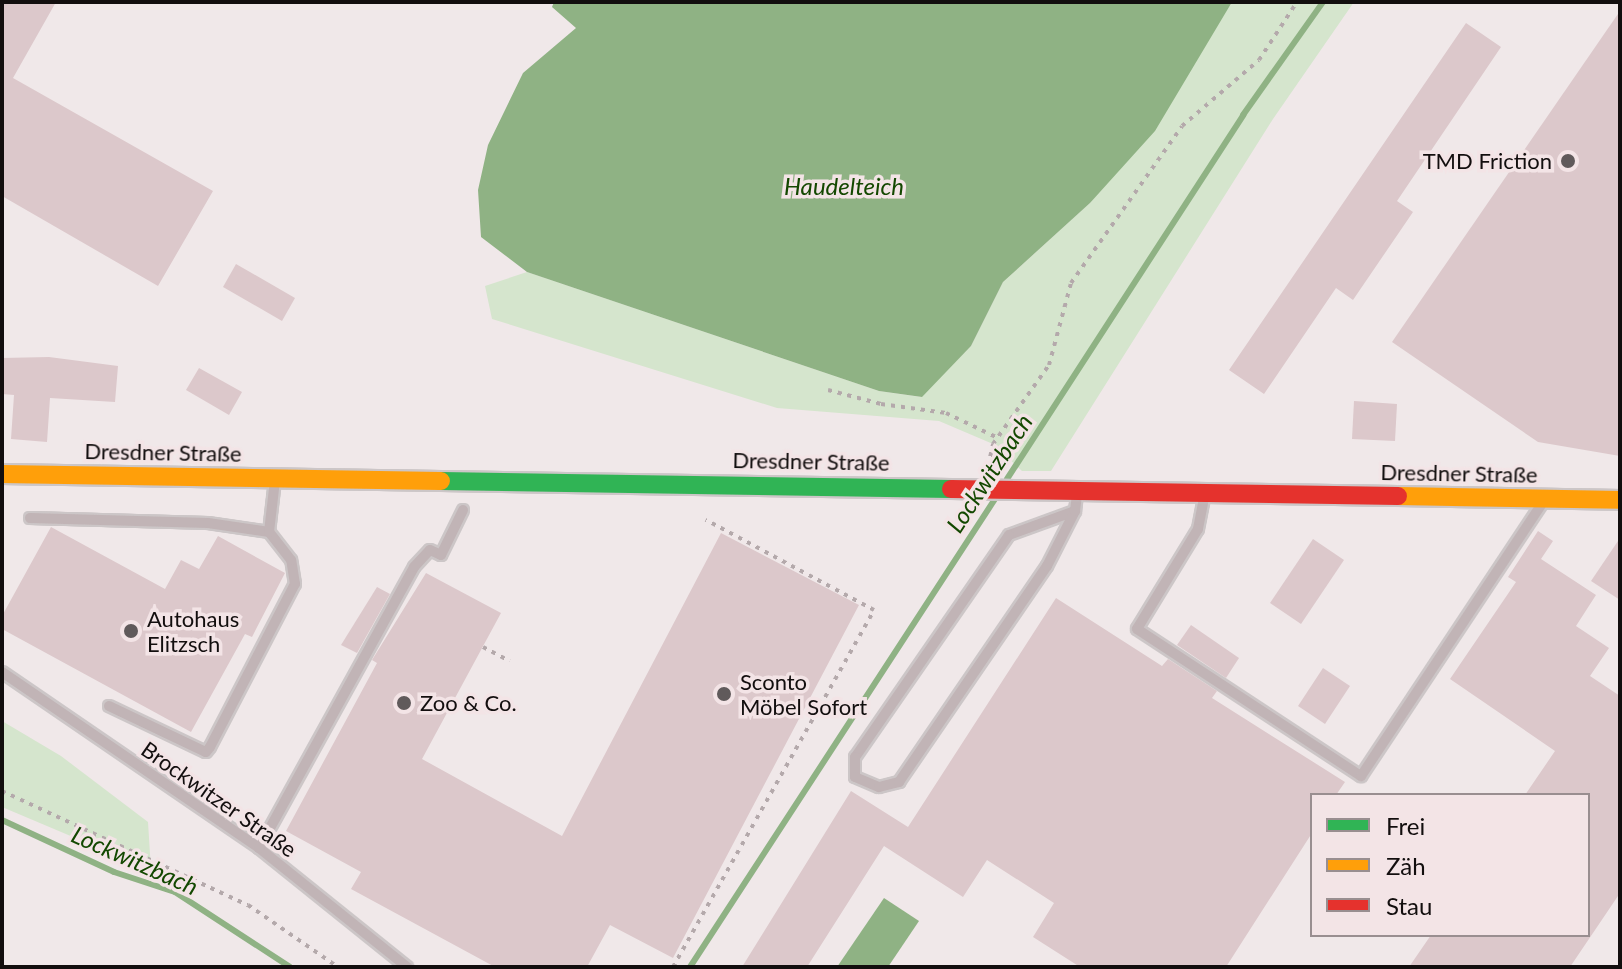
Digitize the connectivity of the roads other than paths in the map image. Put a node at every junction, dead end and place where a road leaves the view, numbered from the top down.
1 (2, 474) edge
2 (275, 478) junction
3 (1078, 488) junction
4 (1205, 491) junction
5 (1545, 499) junction
6 (1620, 500) edge
7 (463, 510) dead end
8 (1075, 511) junction
9 (30, 518) dead end
10 (269, 532) junction
11 (2, 672) edge
12 (109, 706) dead end
13 (259, 848) junction
14 (407, 967) edge

1 - 2 main road, Dresdner Straße
2 - 3 main road, Dresdner Straße
2 - 10 lane
3 - 4 main road, Dresdner Straße
3 - 8 lane
4 - 5 main road, Dresdner Straße
4 - 5 lane
5 - 6 main road, Dresdner Straße
7 - 13 lane
8 - 8 lane
9 - 10 lane
10 - 12 lane
11 - 13 lane, Brockwitzer Straße
13 - 14 lane, Brockwitzer Straße

